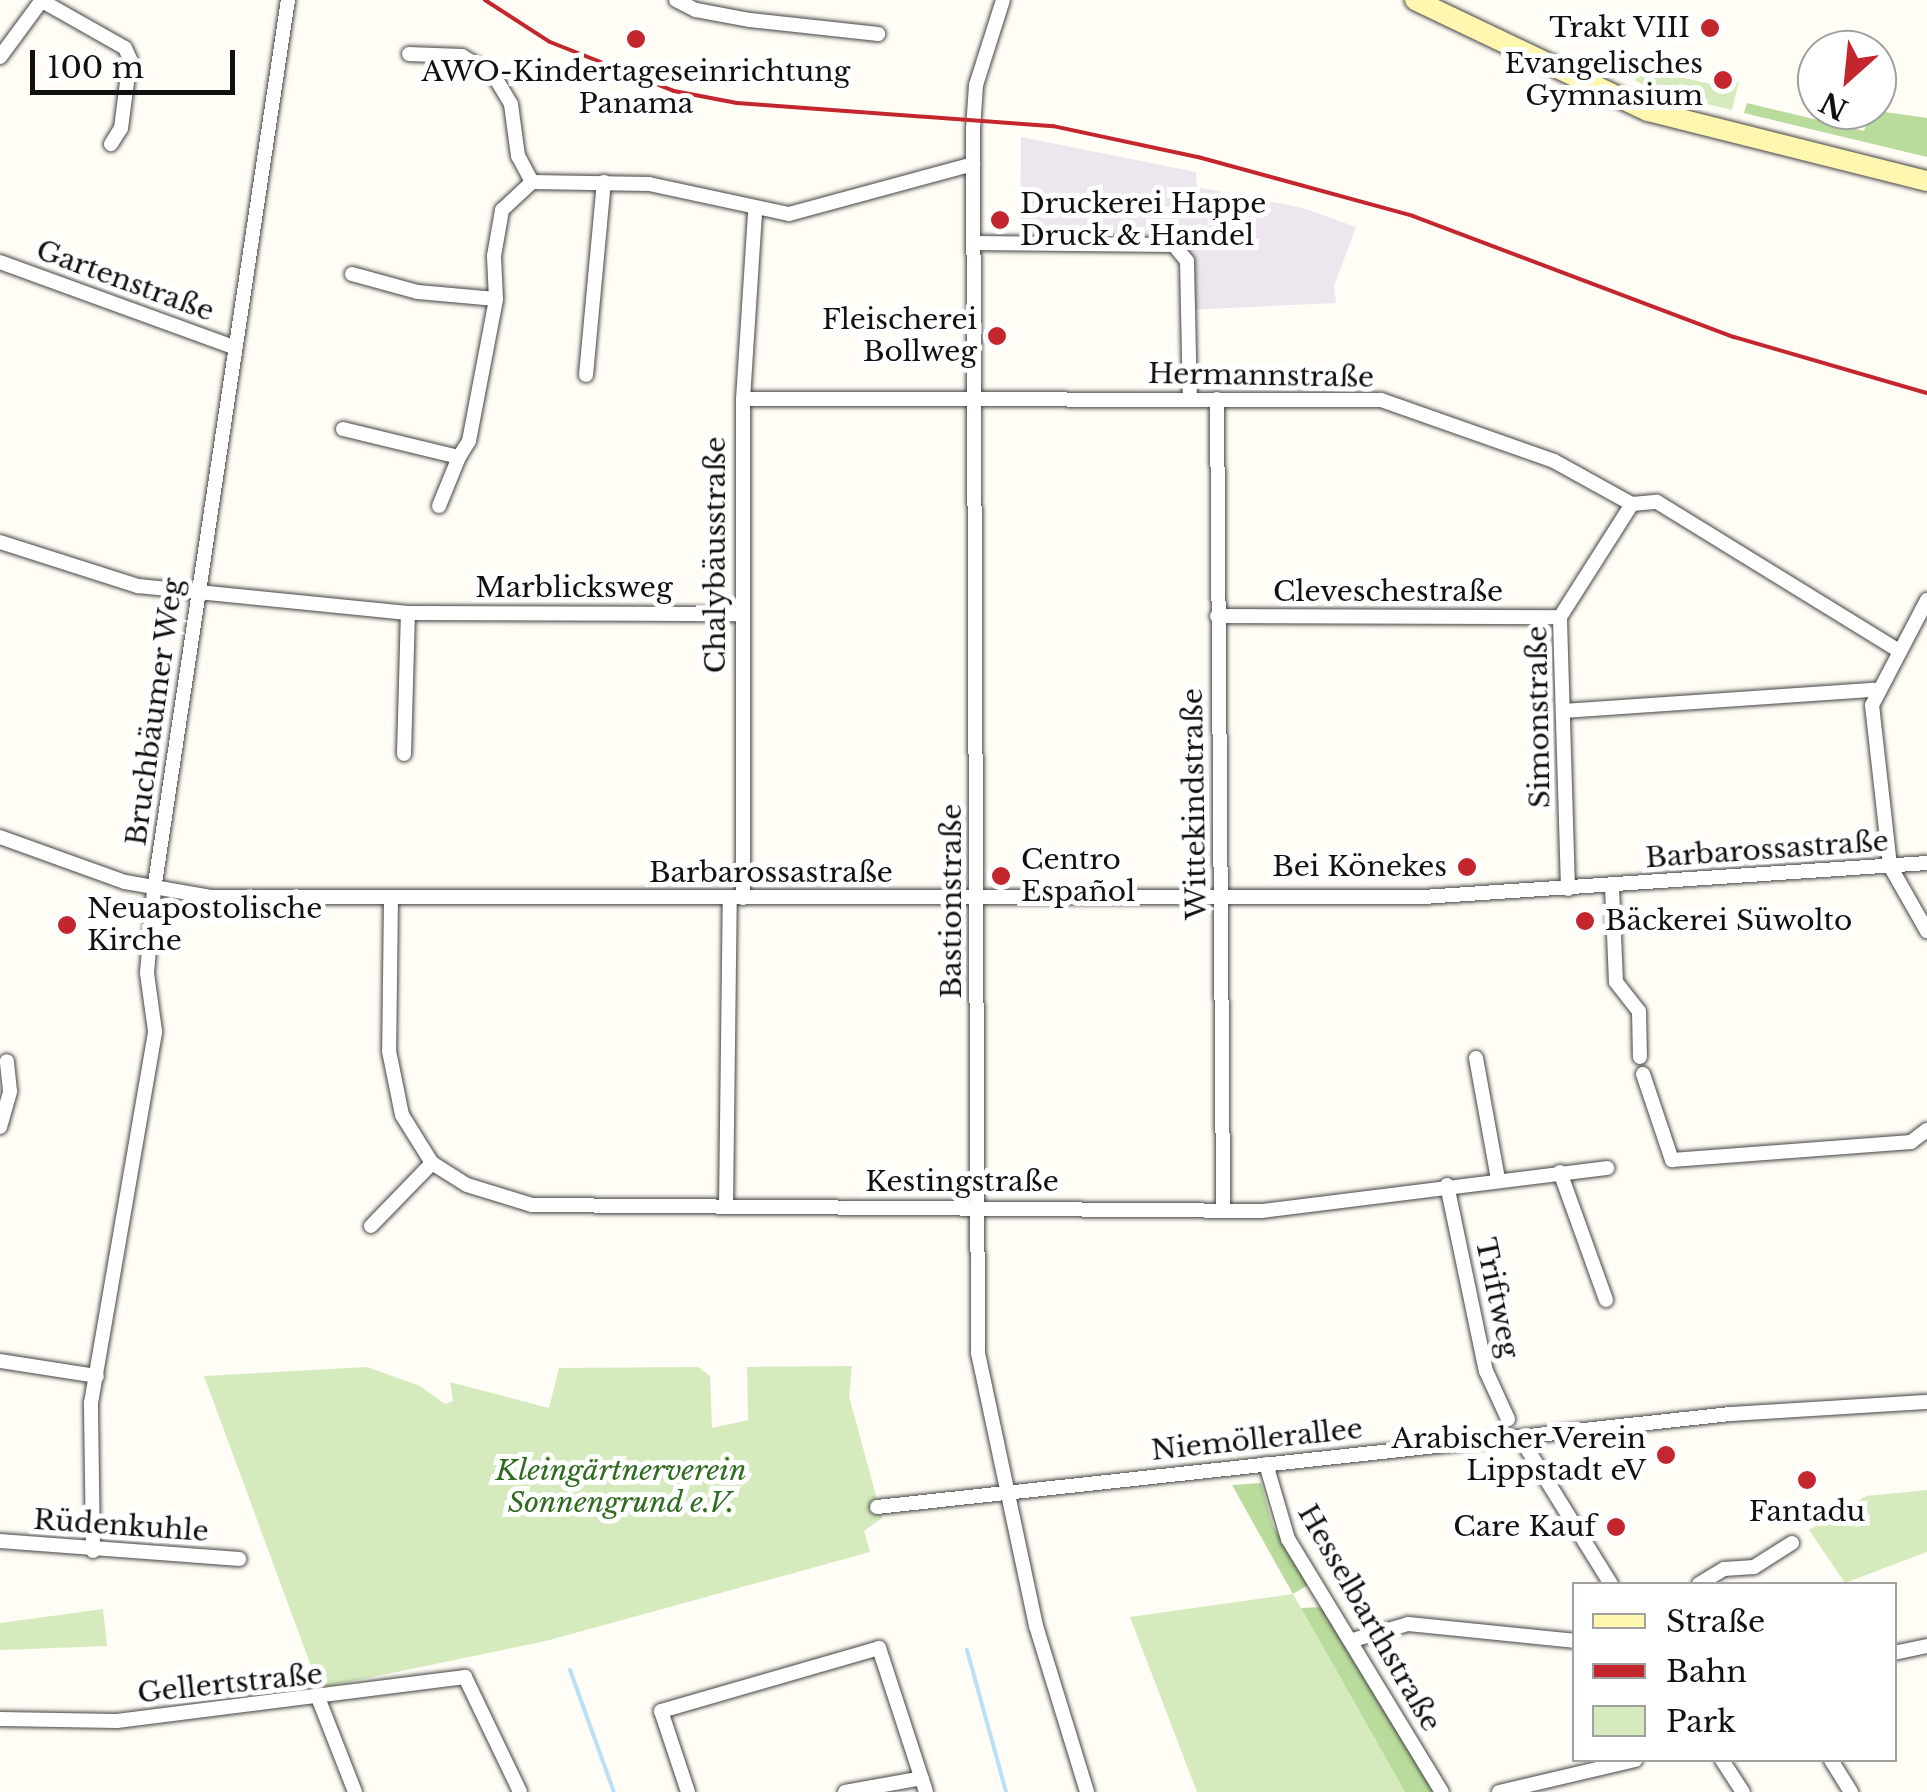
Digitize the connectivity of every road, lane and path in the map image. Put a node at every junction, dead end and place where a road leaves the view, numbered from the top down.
1 (42, 0) edge
2 (288, 0) edge
3 (676, 0) edge
4 (1003, 0) edge
5 (1416, 0) edge
6 (878, 34) dead end
7 (409, 54) dead end
8 (0, 57) edge
9 (111, 144) dead end
10 (973, 164) junction
11 (1927, 180) edge
12 (532, 182) junction
13 (604, 182) junction
14 (755, 212) junction
15 (974, 242) junction
16 (0, 262) edge
17 (352, 274) dead end
18 (496, 300) junction
19 (234, 346) junction
20 (586, 375) dead end
21 (742, 399) junction
22 (1190, 399) junction
23 (1217, 399) junction
24 (976, 400) junction
25 (344, 429) dead end
26 (459, 457) junction
27 (1632, 504) junction
28 (440, 506) dead end
29 (0, 542) edge
30 (197, 592) junction
31 (1927, 600) edge
32 (408, 613) junction
33 (739, 614) junction
34 (1217, 616) junction
35 (1560, 616) junction
36 (1896, 650) junction
37 (1874, 690) junction
38 (1563, 712) junction
39 (404, 754) dead end
40 (0, 837) edge
41 (1927, 863) edge
42 (1890, 866) junction
43 (1612, 886) junction
44 (1568, 889) junction
45 (154, 890) junction
46 (390, 898) junction
47 (737, 898) junction
48 (978, 898) junction
49 (1219, 898) junction
50 (1927, 931) edge
51 (1640, 1057) dead end
52 (1476, 1058) dead end
53 (6, 1061) dead end
54 (1643, 1074) dead end
55 (0, 1127) edge
56 (1927, 1130) edge
57 (432, 1163) junction
58 (1607, 1168) dead end
59 (1560, 1172) junction
60 (1498, 1179) junction
61 (1447, 1185) junction
62 (726, 1207) junction
63 (1222, 1207) junction
64 (975, 1208) junction
65 (371, 1226) dead end
66 (1606, 1300) dead end
67 (0, 1361) edge
68 (97, 1376) junction
69 (1927, 1402) edge
70 (1508, 1418) dead end
71 (1521, 1440) junction
72 (1266, 1464) junction
73 (1009, 1492) junction
74 (876, 1507) dead end
75 (0, 1541) edge
76 (1792, 1543) dead end
77 (93, 1551) junction
78 (239, 1559) dead end
79 (1610, 1582) edge
80 (1702, 1582) edge
81 (1353, 1640) junction
82 (1572, 1641) edge
83 (1927, 1646) edge
84 (1897, 1652) edge
85 (318, 1700) junction
86 (0, 1719) edge
87 (1626, 1762) edge
88 (1723, 1762) edge
89 (1832, 1762) edge
90 (924, 1785) edge
91 (355, 1792) edge
92 (520, 1792) edge
93 (688, 1792) edge
94 (846, 1792) edge
95 (1087, 1792) edge
96 (1442, 1792) edge
97 (1499, 1792) edge
98 (1743, 1792) edge
99 (1852, 1792) edge

1 - 8 street
1 - 9 street
2 - 19 street, Bruchbäumer Weg
3 - 6 street
4 - 10 street, Bastionstraße
5 - 11 main road
7 - 12 street
10 - 14 street
10 - 15 street, Bastionstraße
12 - 13 street
12 - 18 street
13 - 14 street
13 - 20 street
14 - 21 street, Chalybäusstraße
15 - 22 street
15 - 24 street, Bastionstraße
16 - 19 street, Gartenstraße
17 - 18 street
18 - 26 street
19 - 30 street, Bruchbäumer Weg
21 - 24 street, Hermannstraße
21 - 33 street, Chalybäusstraße
22 - 23 street, Hermannstraße
22 - 24 street, Hermannstraße
23 - 27 street, Hermannstraße
23 - 34 street, Wittekindstraße
24 - 48 street, Bastionstraße
25 - 26 street
26 - 28 street
27 - 35 street, Simonstraße
27 - 36 street, Hermannstraße
29 - 30 street, Marblicksweg
30 - 32 street, Marblicksweg
30 - 45 street, Bruchbäumer Weg
31 - 36 street
32 - 33 street, Marblicksweg
32 - 39 street
33 - 47 street, Chalybäusstraße
34 - 35 street, Cleveschestraße
34 - 49 street, Wittekindstraße
35 - 38 street, Simonstraße
36 - 37 street
37 - 38 street
37 - 42 street
38 - 44 street, Simonstraße
40 - 45 street, Barbarossastraße
41 - 42 street, Barbarossastraße
42 - 43 street, Barbarossastraße
42 - 50 street
43 - 44 street, Barbarossastraße
43 - 51 street, Barbarossastraße
44 - 49 street, Barbarossastraße
45 - 46 street, Barbarossastraße
45 - 68 street, Bruchbäumer Weg
46 - 47 street, Barbarossastraße
46 - 57 street
47 - 48 street, Barbarossastraße
47 - 62 street, Chalybäusstraße
48 - 49 street, Barbarossastraße
48 - 64 street, Bastionstraße
49 - 63 street, Wittekindstraße
52 - 60 street
53 - 55 street
54 - 56 street
57 - 62 street, Kestingstraße
57 - 65 street
58 - 59 street, Kestingstraße
59 - 60 street, Kestingstraße
59 - 66 street
60 - 61 street, Kestingstraße
61 - 63 street, Kestingstraße
61 - 70 street, Triftweg
62 - 64 street, Kestingstraße
63 - 64 street, Kestingstraße
64 - 73 street, Bastionstraße
67 - 68 street
68 - 77 street, Bruchbäumer Weg
69 - 71 street, Niemöllerallee
71 - 72 street, Niemöllerallee
71 - 79 street
72 - 73 street, Niemöllerallee
72 - 81 street, Hesselbarthstraße
73 - 74 street
73 - 95 street, Bastionstraße
75 - 77 street, Rüdenkuhle
76 - 80 street
77 - 78 street, Rüdenkuhle
81 - 82 street
81 - 96 street, Hesselbarthstraße
83 - 84 street
85 - 86 street, Gellertstraße
85 - 91 street
85 - 92 street, Gellertstraße
87 - 97 street
88 - 98 street
89 - 99 street
90 - 93 street
90 - 94 street

